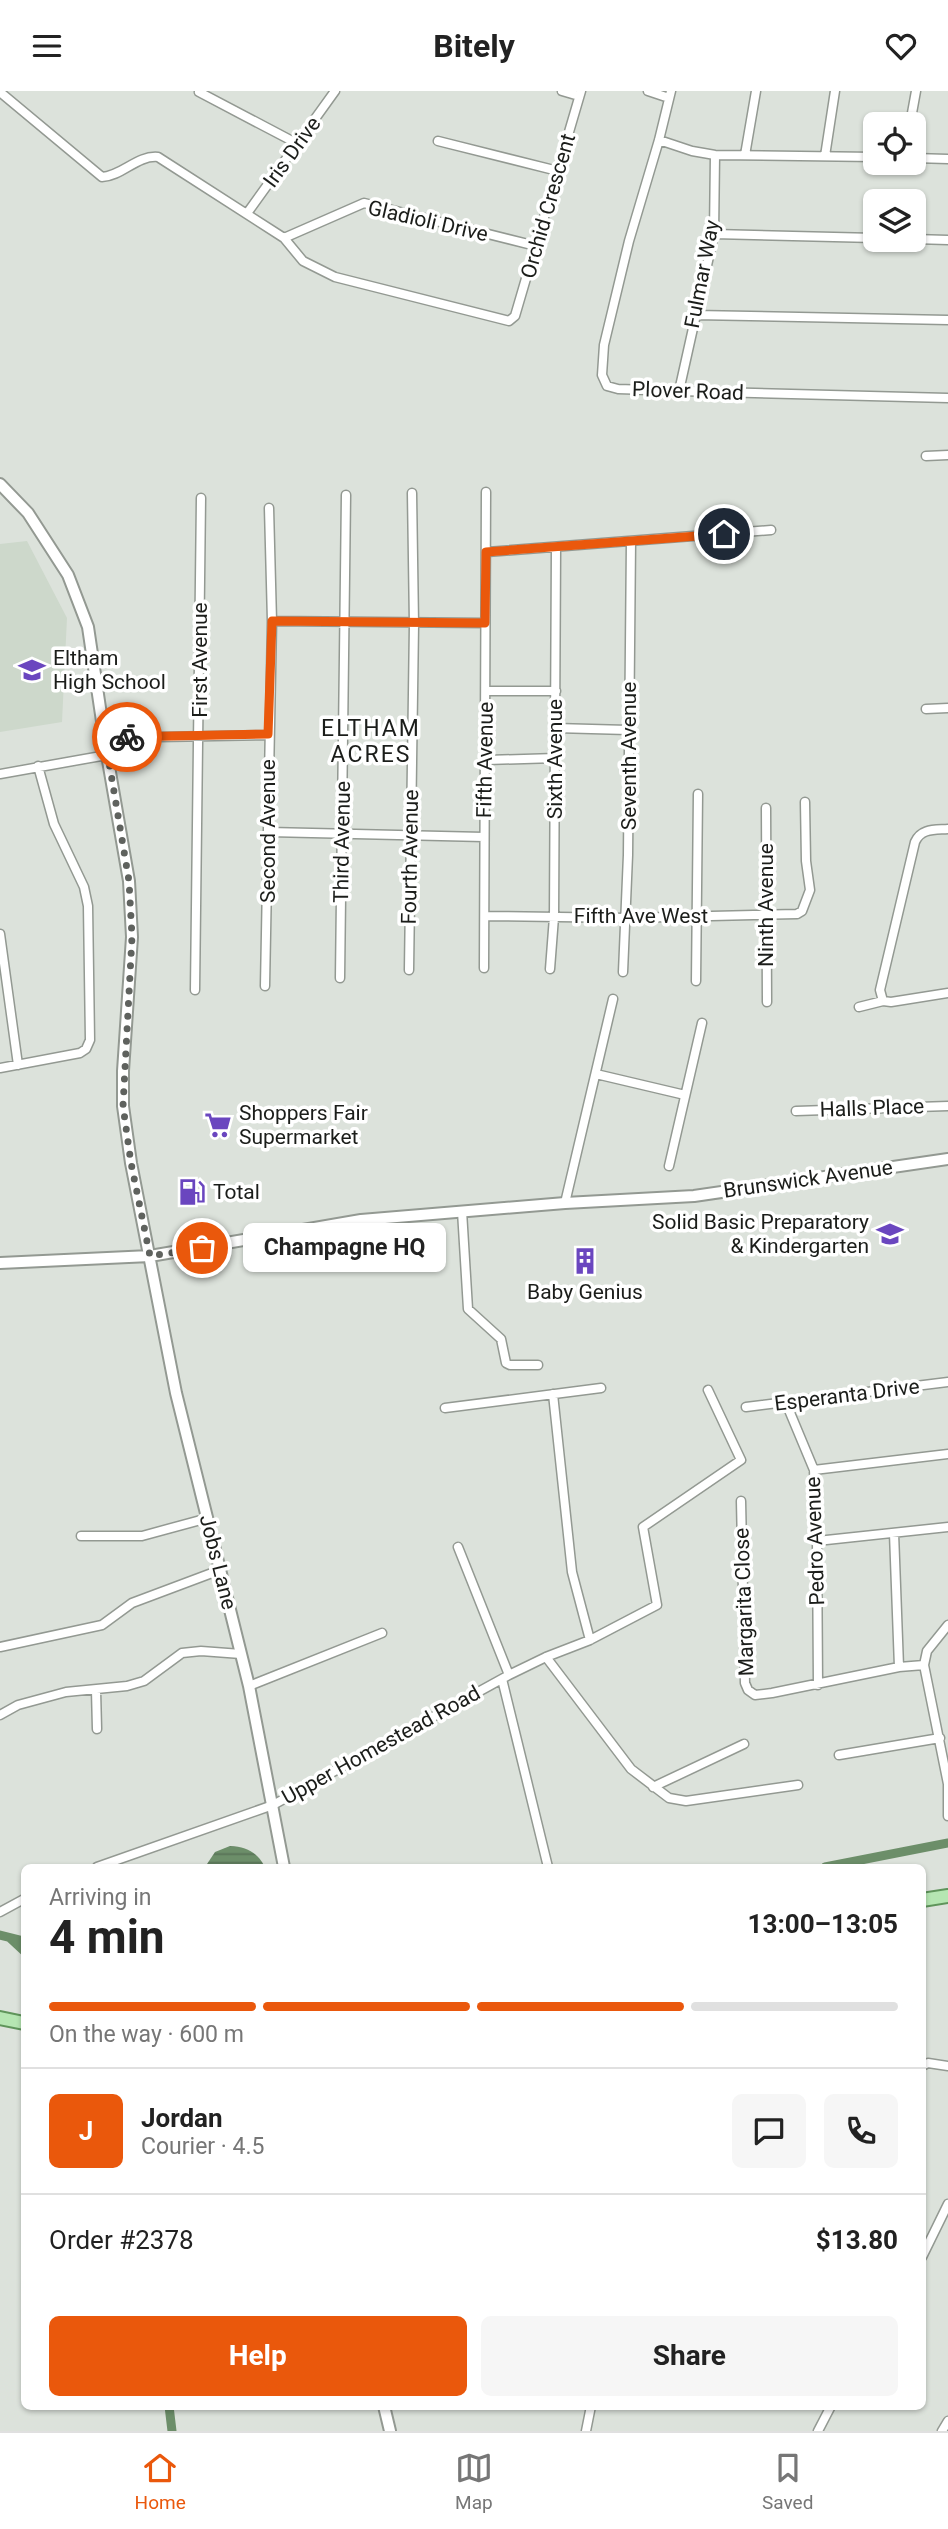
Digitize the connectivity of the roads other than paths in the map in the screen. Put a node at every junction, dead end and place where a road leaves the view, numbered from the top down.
1 (335, 91) edge
2 (562, 91) edge
3 (648, 91) edge
4 (756, 91) edge
5 (835, 91) edge
6 (916, 91) edge
7 (0, 92) edge
8 (200, 92) edge
9 (580, 93) edge
10 (670, 94) edge
11 (912, 112) edge
12 (659, 139) junction
13 (438, 141) dead end
14 (298, 145) junction
15 (715, 155) junction
16 (745, 155) junction
17 (825, 156) junction
18 (863, 157) edge
19 (926, 158) edge
20 (948, 159) edge
21 (558, 171) junction
22 (248, 212) junction
23 (714, 234) junction
24 (284, 238) junction
25 (863, 238) edge
26 (926, 239) edge
27 (948, 240) edge
28 (536, 246) junction
29 (695, 315) junction
30 (948, 320) edge
31 (679, 391) junction
32 (948, 398) edge
33 (948, 455) edge
34 (926, 456) dead end
35 (0, 485) edge
36 (412, 492) dead end
37 (486, 492) dead end
38 (346, 495) dead end
39 (201, 498) dead end
40 (269, 508) dead end
41 (771, 530) dead end
42 (631, 541) junction
43 (556, 548) junction
44 (486, 552) junction
45 (272, 621) junction
46 (345, 622) junction
47 (485, 623) junction
48 (414, 624) junction
49 (486, 691) junction
50 (556, 691) junction
51 (948, 708) edge
52 (926, 709) dead end
53 (555, 729) junction
54 (628, 730) junction
55 (268, 734) junction
56 (199, 737) junction
57 (105, 738) junction
58 (107, 755) junction
59 (556, 758) junction
60 (486, 760) junction
61 (38, 767) junction
62 (0, 774) edge
63 (698, 794) dead end
64 (805, 801) dead end
65 (766, 808) dead end
66 (948, 829) edge
67 (269, 832) junction
68 (342, 834) junction
69 (410, 834) junction
70 (484, 837) junction
71 (765, 915) junction
72 (485, 916) junction
73 (697, 916) junction
74 (554, 917) junction
75 (627, 918) junction
76 (0, 934) edge
77 (484, 968) dead end
78 (550, 969) dead end
79 (409, 970) dead end
80 (623, 972) dead end
81 (340, 978) dead end
82 (696, 981) dead end
83 (265, 986) dead end
84 (195, 990) dead end
85 (948, 993) edge
86 (613, 999) dead end
87 (883, 1001) junction
88 (767, 1002) dead end
89 (859, 1007) dead end
90 (702, 1023) dead end
91 (18, 1065) junction
92 (0, 1068) edge
93 (596, 1074) junction
94 (685, 1095) junction
95 (948, 1106) edge
96 (796, 1111) dead end
97 (948, 1159) edge
98 (668, 1165) dead end
99 (565, 1203) junction
100 (462, 1212) junction
101 (150, 1256) junction
102 (0, 1263) edge
103 (538, 1365) dead end
104 (948, 1382) edge
105 (601, 1388) dead end
106 (708, 1390) dead end
107 (553, 1394) junction
108 (786, 1402) junction
109 (445, 1408) dead end
110 (746, 1408) dead end
111 (948, 1454) edge
112 (814, 1470) junction
113 (741, 1501) dead end
114 (208, 1518) junction
115 (948, 1527) edge
116 (894, 1533) junction
117 (81, 1536) dead end
118 (817, 1541) junction
119 (458, 1547) dead end
120 (220, 1570) junction
121 (948, 1625) edge
122 (382, 1633) dead end
123 (590, 1640) junction
124 (0, 1647) edge
125 (241, 1654) junction
126 (546, 1657) junction
127 (924, 1665) junction
128 (899, 1667) junction
129 (505, 1677) junction
130 (818, 1685) junction
131 (250, 1686) junction
132 (96, 1690) junction
133 (0, 1715) edge
134 (97, 1729) dead end
135 (940, 1738) junction
136 (744, 1744) dead end
137 (839, 1755) dead end
138 (948, 1784) edge
139 (798, 1785) dead end
140 (653, 1787) junction
141 (273, 1805) junction
142 (948, 1816) edge
143 (106, 1864) edge
144 (283, 1864) edge
145 (547, 1864) edge
146 (948, 1896) edge
147 (926, 1899) edge
148 (21, 1901) edge
149 (0, 1912) edge
150 (0, 2018) edge
151 (21, 2022) edge
152 (926, 2064) edge
153 (948, 2066) edge
154 (948, 2204) edge
155 (926, 2249) edge
156 (385, 2410) edge
157 (590, 2410) edge
158 (829, 2410) edge
159 (948, 2421) edge
160 (390, 2431) edge
161 (586, 2431) edge
162 (818, 2431) edge
163 (942, 2431) edge

1 - 14 street, Iris Drive
2 - 9 street
3 - 10 street
4 - 16 street
5 - 17 street
6 - 11 street
7 - 22 street
8 - 14 street
9 - 21 street, Orchid Crescent
10 - 12 street, Plover Road
12 - 15 street
12 - 31 street, Plover Road
13 - 21 street
14 - 22 street, Iris Drive
15 - 16 street
15 - 23 street, Fulmar Way
16 - 17 street
17 - 18 street
19 - 20 street
21 - 28 street, Orchid Crescent
22 - 24 street
23 - 25 street
23 - 29 street, Fulmar Way
24 - 28 street, Gladioli Drive
24 - 28 street, Orchid Crescent
26 - 27 street
29 - 30 street
29 - 31 street, Fulmar Way
31 - 32 street, Plover Road
33 - 34 street
35 - 57 street, Jobs Lane
36 - 48 street, Fourth Avenue
37 - 44 street, Fifth Avenue
38 - 46 street, Third Avenue
39 - 56 street, First Avenue
40 - 45 street, Second Avenue
41 - 42 street
42 - 43 street
42 - 54 street, Seventh Avenue
43 - 44 street
43 - 50 street, Sixth Avenue
44 - 47 street, Fifth Avenue
45 - 46 street
45 - 55 street, Second Avenue
46 - 48 street
46 - 68 street, Third Avenue
47 - 48 street
47 - 49 street, Fifth Avenue
48 - 69 street, Fourth Avenue
49 - 50 street
49 - 60 street, Fifth Avenue
50 - 53 street, Sixth Avenue
51 - 52 street
53 - 54 street
53 - 59 street, Sixth Avenue
54 - 75 street, Seventh Avenue
55 - 56 street
55 - 67 street, Second Avenue
56 - 57 street
56 - 84 street, First Avenue
57 - 58 street, Jobs Lane
58 - 61 street
58 - 101 street, Jobs Lane
59 - 60 street
59 - 74 street, Sixth Avenue
60 - 70 street, Fifth Avenue
61 - 62 street
61 - 91 street
63 - 73 street
64 - 71 street, Fifth Ave West
65 - 71 street, Ninth Avenue
66 - 87 street
67 - 68 street
67 - 83 street, Second Avenue
68 - 69 street
68 - 81 street, Third Avenue
69 - 70 street
69 - 79 street, Fourth Avenue
70 - 72 street, Fifth Avenue
71 - 73 street, Fifth Ave West
71 - 88 street, Ninth Avenue
72 - 74 street, Fifth Ave West
72 - 77 street, Fifth Avenue
73 - 75 street, Fifth Ave West
73 - 82 street
74 - 75 street, Fifth Ave West
74 - 78 street, Sixth Avenue
75 - 80 street, Seventh Avenue
76 - 91 street
85 - 87 street
86 - 93 street
87 - 89 street
90 - 94 street
91 - 92 street
93 - 94 street
93 - 99 street
94 - 98 street
95 - 96 street, Halls Place
97 - 99 street, Brunswick Avenue
99 - 100 street, Brunswick Avenue
100 - 101 street, Brunswick Avenue
100 - 103 street
101 - 102 street, Brunswick Avenue
101 - 114 street, Jobs Lane
104 - 108 street, Esperanta Drive
105 - 107 street
106 - 123 street, Upper Homestead Road
107 - 109 street
107 - 123 street
108 - 110 street, Esperanta Drive
108 - 112 street, Pedro Avenue
111 - 112 street
112 - 118 street, Pedro Avenue
113 - 130 street, Margarita Close
114 - 117 street
114 - 120 street, Jobs Lane
115 - 116 street
116 - 118 street
116 - 128 street
118 - 130 street, Pedro Avenue
119 - 129 street
120 - 124 street
120 - 125 street, Jobs Lane
121 - 127 street
122 - 131 street
123 - 126 street, Upper Homestead Road
125 - 131 street, Jobs Lane
125 - 132 street
126 - 129 street, Upper Homestead Road
126 - 140 street
127 - 128 street, Margarita Close
127 - 135 street
128 - 130 street, Margarita Close
129 - 141 street, Upper Homestead Road
129 - 145 street
131 - 141 street, Jobs Lane
132 - 133 street
132 - 134 street
135 - 137 street
135 - 138 street
136 - 140 street
138 - 142 street
139 - 140 street
141 - 143 street, Upper Homestead Road
141 - 144 street, Jobs Lane
146 - 147 main road
148 - 149 street
150 - 151 main road
152 - 153 street
154 - 155 street
156 - 160 street
157 - 161 street
158 - 162 street
159 - 163 street

